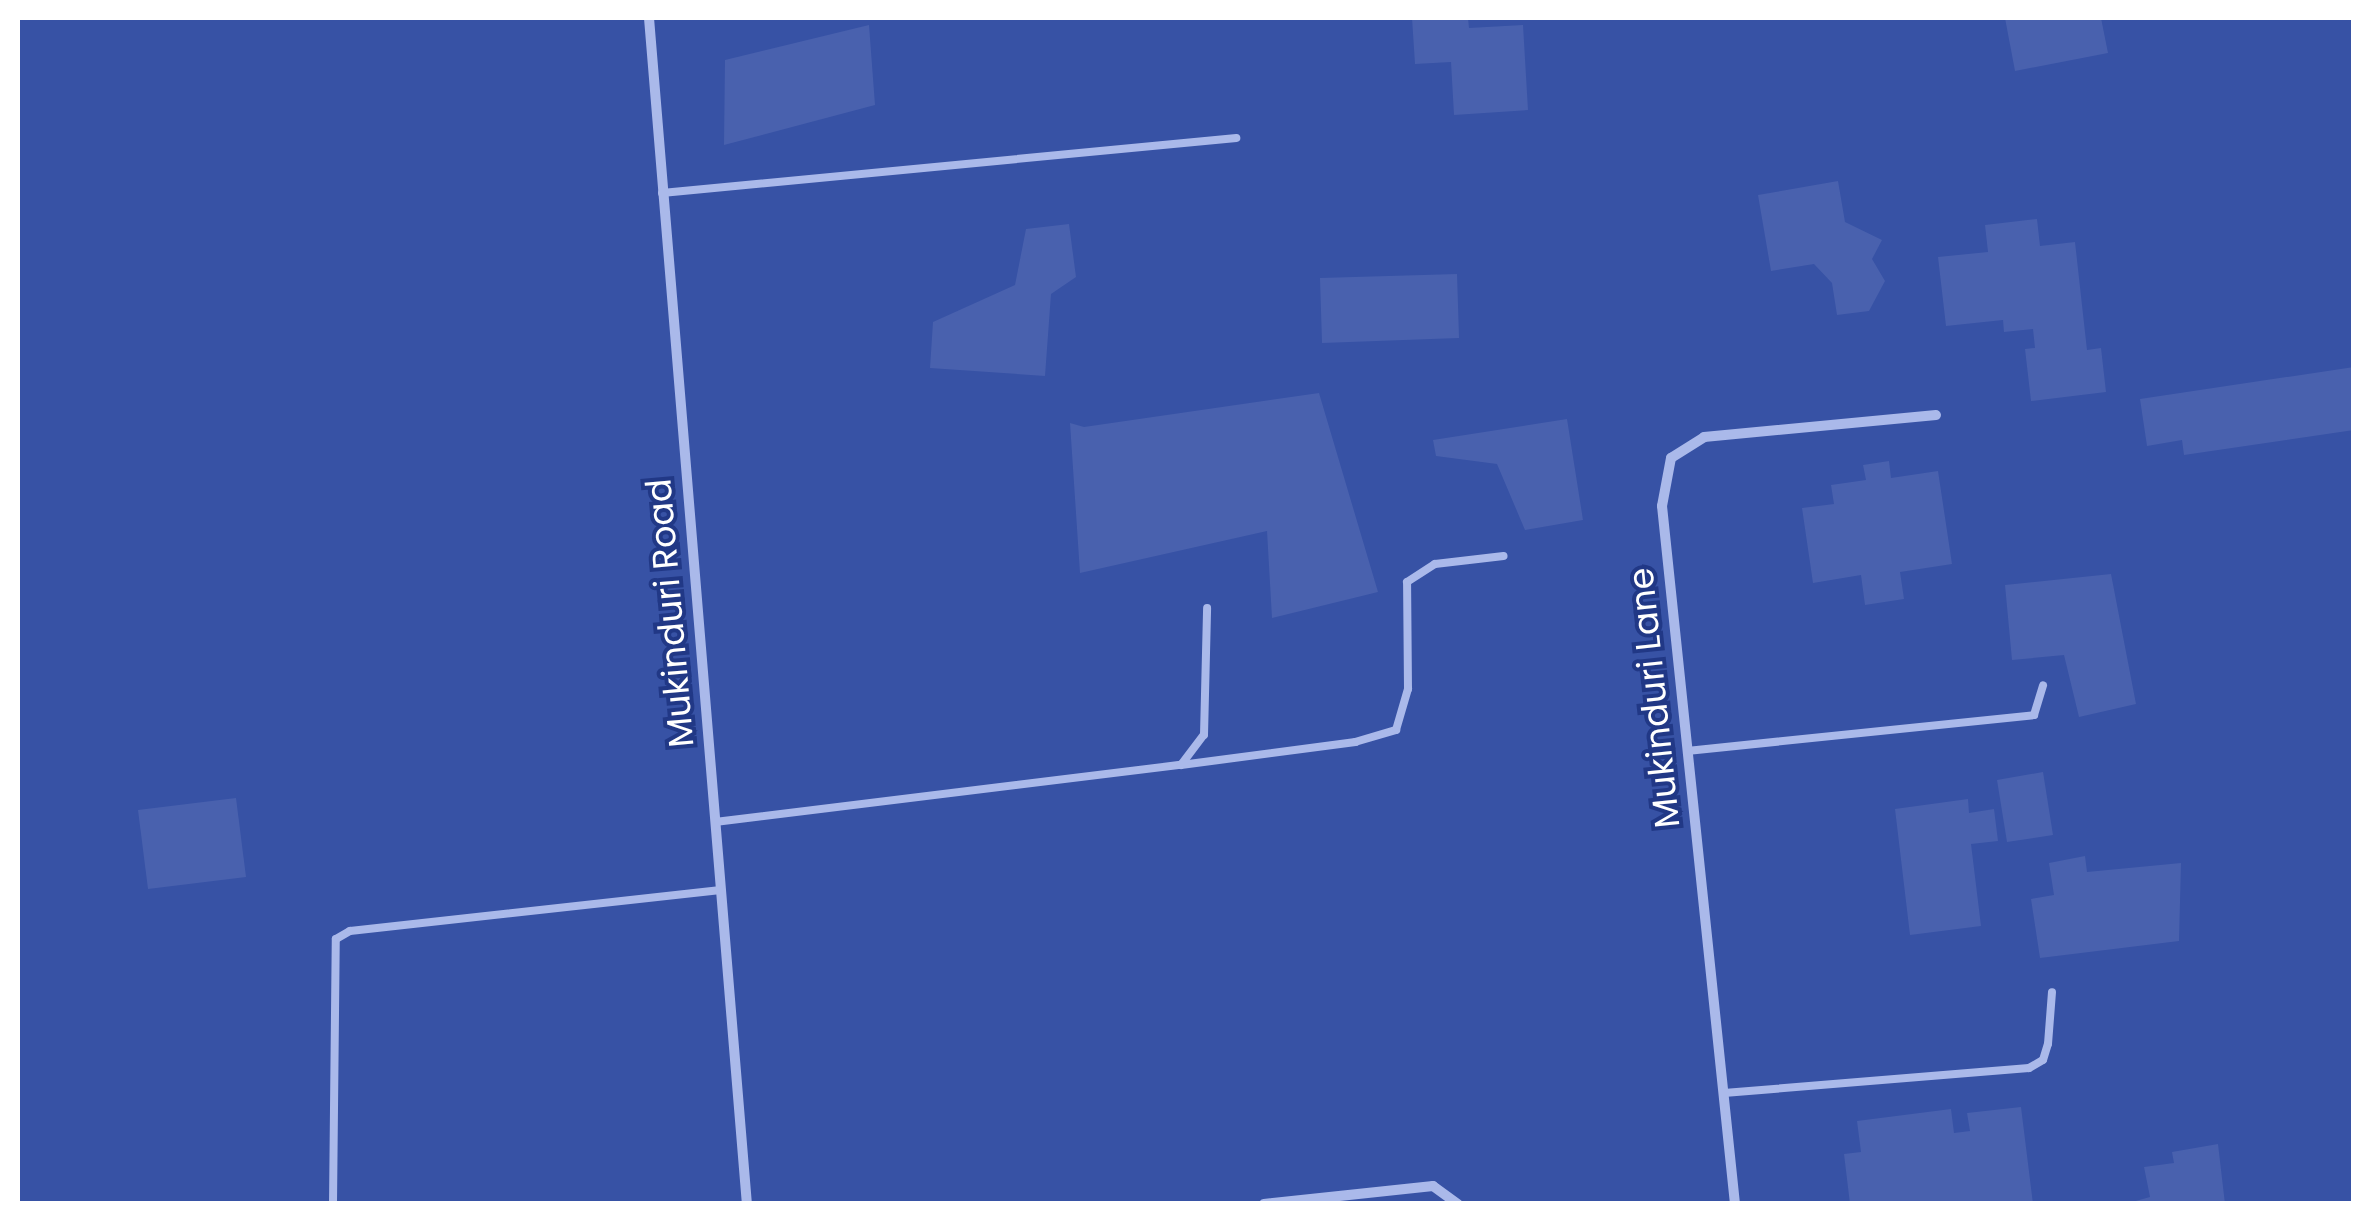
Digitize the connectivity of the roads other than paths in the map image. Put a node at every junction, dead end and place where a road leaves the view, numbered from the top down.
1 (649, 18) edge
2 (1236, 138) dead end
3 (662, 193) junction
4 (1936, 415) dead end
5 (1504, 556) dead end
6 (1207, 608) dead end
7 (2043, 685) dead end
8 (1687, 752) junction
9 (1181, 765) junction
10 (715, 822) junction
11 (721, 890) junction
12 (2052, 992) dead end
13 (1724, 1093) junction
14 (333, 1204) edge
15 (747, 1204) edge
16 (1264, 1204) edge
17 (1458, 1204) edge
18 (1735, 1204) edge

1 - 3 street, Mukinduri Road
2 - 3 lane
3 - 10 street, Mukinduri Road
4 - 8 street, Mukinduri Lane
5 - 9 lane
6 - 9 lane
7 - 8 lane
8 - 13 street, Mukinduri Lane
9 - 10 lane
10 - 11 street, Mukinduri Road
11 - 14 lane
11 - 15 street, Mukinduri Road
12 - 13 lane
13 - 18 street, Mukinduri Lane
16 - 17 street

